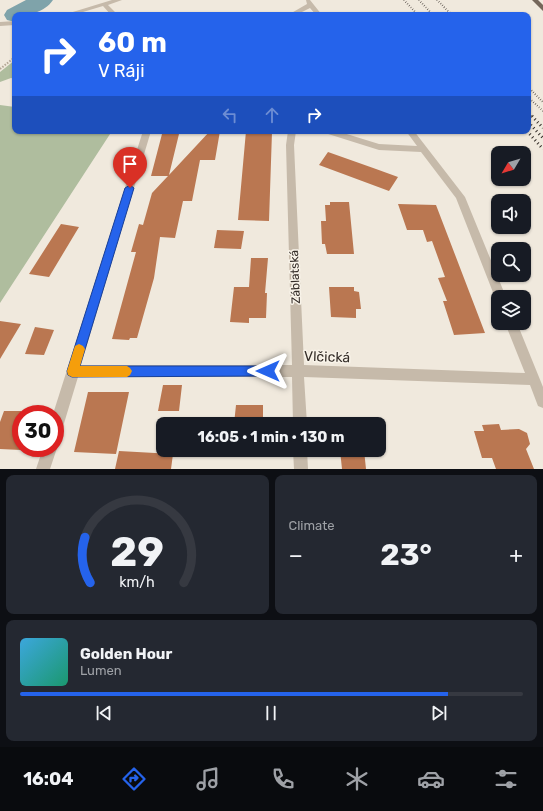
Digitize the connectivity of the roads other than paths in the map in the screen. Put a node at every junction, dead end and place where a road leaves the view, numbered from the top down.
1 (119, 0) edge
2 (535, 0) edge
3 (310, 3) edge
4 (104, 4) junction
5 (543, 9) edge
6 (76, 12) edge
7 (112, 12) edge
8 (296, 12) edge
9 (317, 12) edge
10 (12, 23) edge
11 (0, 24) edge
12 (146, 134) edge
13 (292, 134) edge
14 (338, 134) edge
15 (412, 134) edge
16 (425, 149) junction
17 (497, 290) edge
18 (514, 330) edge
19 (72, 371) junction
20 (298, 371) junction
21 (533, 379) junction
22 (543, 402) edge
23 (62, 405) edge
24 (300, 417) edge
25 (47, 457) edge
26 (300, 457) edge
27 (43, 469) edge
28 (301, 469) edge

1 - 4 street
2 - 5 main road
3 - 8 street
3 - 9 street
4 - 6 street
4 - 7 street
10 - 11 street
12 - 19 street
13 - 20 street, Záblatská
14 - 16 street
15 - 16 street
16 - 17 street
18 - 21 street
19 - 20 street, Vlčická
19 - 23 street
20 - 21 street, Vlčická
20 - 24 street, Záblatská
21 - 22 street
25 - 27 street
26 - 28 street

